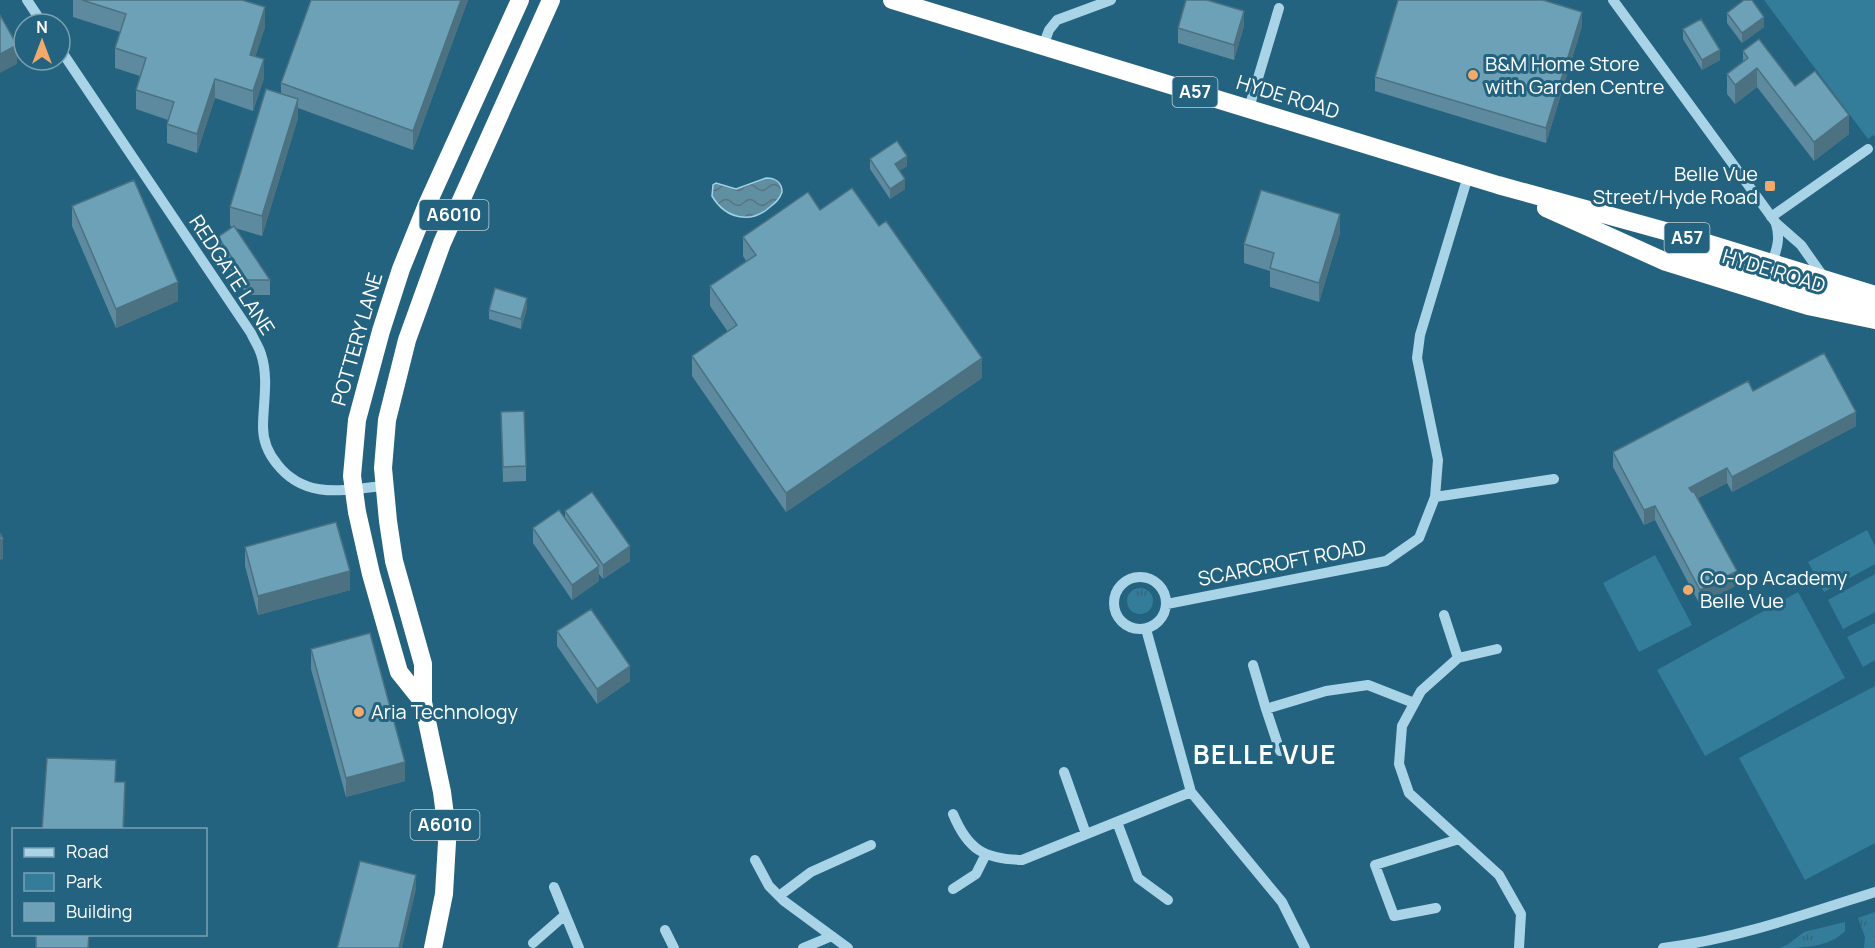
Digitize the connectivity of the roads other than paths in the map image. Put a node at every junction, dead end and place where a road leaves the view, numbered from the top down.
1 (520, 0) edge
2 (550, 0) edge
3 (895, 0) edge
4 (1111, 0) edge
5 (1613, 0) edge
6 (1279, 8) dead end
7 (1043, 46) junction
8 (72, 67) edge
9 (1249, 108) junction
10 (1868, 149) dead end
11 (1468, 176) junction
12 (1498, 185) junction
13 (1774, 220) junction
14 (1767, 278) junction
15 (1827, 282) junction
16 (1875, 296) edge
17 (1875, 314) edge
18 (1875, 320) edge
19 (1554, 479) dead end
20 (383, 486) junction
21 (354, 489) junction
22 (1435, 497) junction
23 (1167, 604) junction
24 (1444, 615) dead end
25 (1146, 629) junction
26 (1497, 649) dead end
27 (1458, 658) junction
28 (1253, 665) dead end
29 (423, 702) junction
30 (1414, 703) junction
31 (1266, 709) junction
32 (1280, 752) dead end
33 (1064, 772) dead end
34 (1191, 792) junction
35 (953, 814) dead end
36 (1116, 822) junction
37 (1086, 834) junction
38 (1459, 838) junction
39 (871, 845) dead end
40 (986, 854) junction
41 (754, 860) dead end
42 (554, 887) dead end
43 (953, 889) dead end
44 (1875, 892) edge
45 (779, 896) junction
46 (1168, 900) dead end
47 (1436, 908) dead end
48 (566, 915) junction
49 (665, 930) dead end
50 (832, 936) junction
51 (534, 943) dead end
52 (433, 948) edge
53 (579, 948) edge
54 (674, 948) edge
55 (803, 948) edge
56 (848, 948) edge
57 (1305, 948) edge
58 (1519, 948) edge
59 (1663, 948) edge

1 - 21 highway, POTTERY LANE / A6010
2 - 20 highway, POTTERY LANE / A6010
3 - 7 highway, HYDE ROAD / A57
4 - 7 street
5 - 13 street
6 - 9 street
7 - 9 highway, HYDE ROAD / A57
8 - 21 street, REDGATE LANE
9 - 11 highway, HYDE ROAD / A57
10 - 13 street
11 - 12 highway, HYDE ROAD / A57
11 - 22 street, SCARCROFT ROAD
12 - 14 highway, HYDE ROAD / A57
12 - 14 highway, HYDE ROAD / A57
13 - 14 street
13 - 15 street
14 - 15 highway, HYDE ROAD / A57
14 - 17 highway, HYDE ROAD / A57
14 - 18 highway, HYDE ROAD / A57
15 - 16 highway, HYDE ROAD / A57
19 - 22 street
20 - 21 street, REDGATE LANE
20 - 29 highway, POTTERY LANE / A6010
21 - 29 highway, POTTERY LANE / A6010
22 - 23 street, SCARCROFT ROAD
23 - 25 street
23 - 25 street
24 - 27 street
25 - 34 street
26 - 27 street
27 - 30 street
28 - 31 street
29 - 52 highway, POTTERY LANE / A6010
30 - 31 street
30 - 38 street
31 - 32 street
33 - 37 street
34 - 36 street
34 - 57 street
35 - 40 street
36 - 37 street
36 - 46 street
37 - 40 street
38 - 47 street
38 - 58 street
39 - 45 street
40 - 43 street
41 - 45 street
42 - 48 street
44 - 59 street
45 - 50 street
48 - 51 street
48 - 53 street
49 - 54 street
50 - 55 street
50 - 56 street

